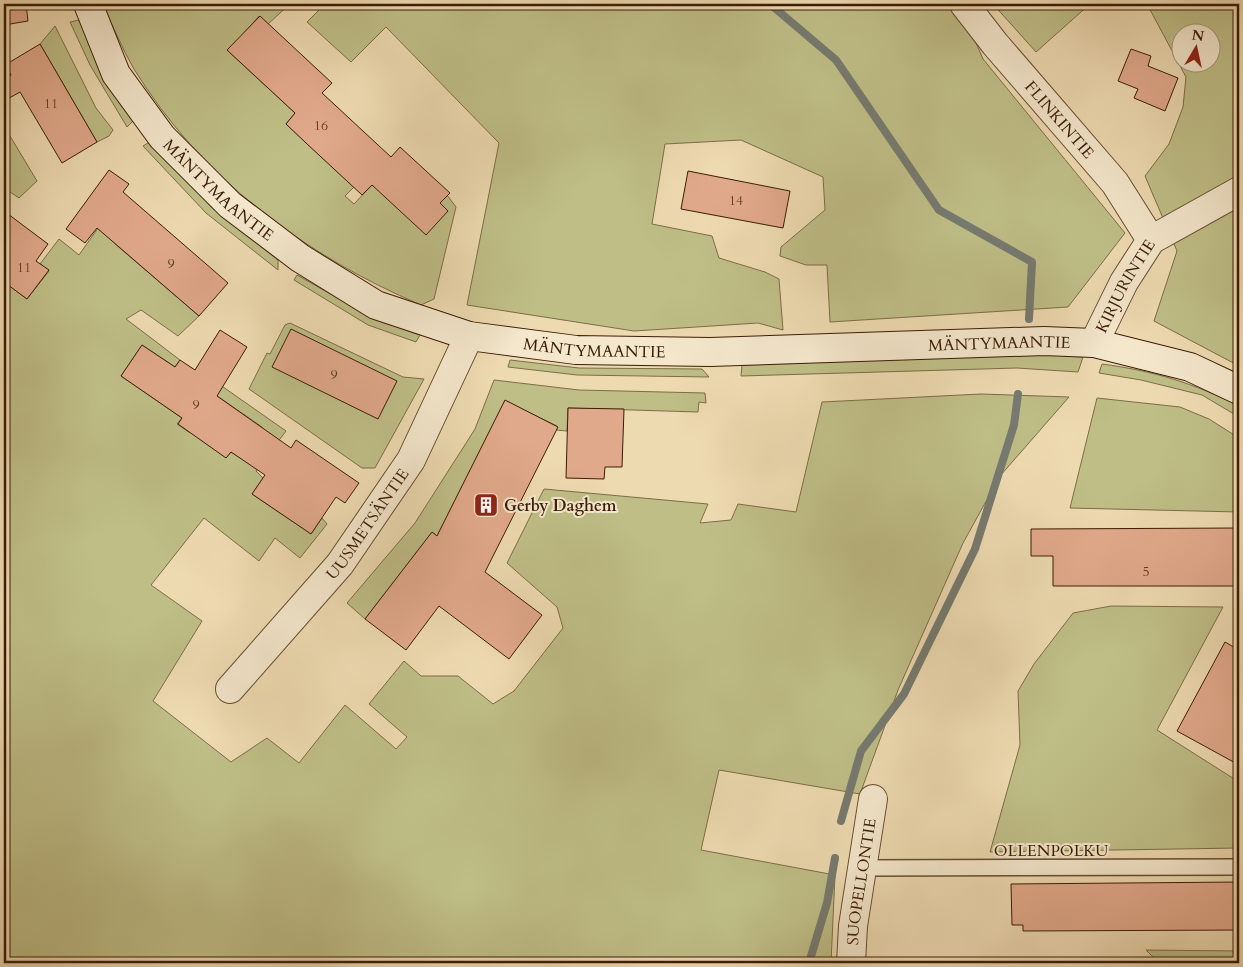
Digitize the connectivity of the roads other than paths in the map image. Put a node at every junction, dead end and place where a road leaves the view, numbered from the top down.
1 (88, 4) edge
2 (964, 4) edge
3 (1239, 191) edge
4 (1151, 240) junction
5 (470, 336) junction
6 (1094, 343) junction
7 (1239, 390) edge
8 (230, 689) dead end
9 (873, 799) dead end
10 (1239, 867) edge
11 (862, 868) junction
12 (851, 963) edge

1 - 5 street, MÄNTYMAANTIE
2 - 4 street, FLINKINTIE
3 - 4 street, KIRJURINTIE
4 - 6 street, KIRJURINTIE
5 - 6 street, MÄNTYMAANTIE
5 - 8 street, UUSMETSÄNTIE
6 - 7 street, MÄNTYMAANTIE
9 - 11 street, SUOPELLONTIE
10 - 11 lane, OLLENPOLKU
11 - 12 street, SUOPELLONTIE

